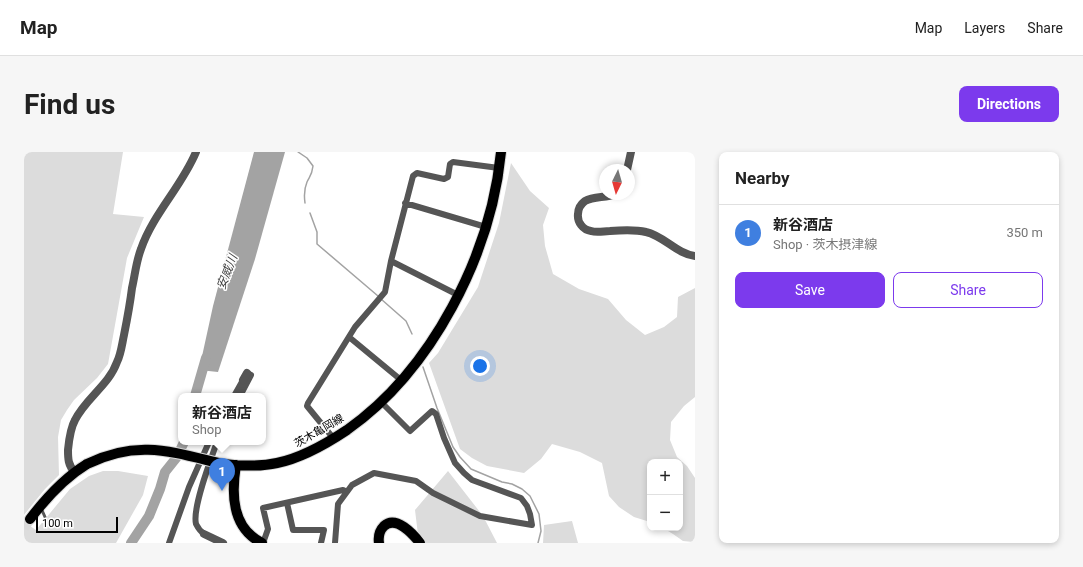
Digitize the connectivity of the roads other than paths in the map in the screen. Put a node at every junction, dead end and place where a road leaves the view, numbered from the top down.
1 (196, 152) edge
2 (501, 152) edge
3 (631, 152) edge
4 (628, 164) edge
5 (499, 168) junction
6 (599, 197) edge
7 (405, 203) junction
8 (486, 226) junction
9 (695, 256) edge
10 (391, 261) junction
11 (458, 295) junction
12 (349, 337) junction
13 (247, 373) joint
14 (243, 380) joint
15 (401, 380) junction
16 (236, 393) edge
17 (242, 393) edge
18 (381, 402) junction
19 (334, 439) junction
20 (207, 445) edge
21 (216, 445) edge
22 (236, 465) junction
23 (75, 472) junction
24 (347, 492) junction
25 (287, 503) junction
26 (40, 506) junction
27 (45, 517) dead end
28 (30, 519) tunnel mouth
29 (204, 534) joint
30 (212, 541) edge
31 (170, 543) edge
32 (222, 543) edge
33 (262, 543) edge
34 (321, 543) edge
35 (335, 543) edge
36 (379, 543) edge
37 (420, 543) edge

1 - 23 street
2 - 5 main road, 茨木亀岡線
3 - 4 street
5 - 7 street
5 - 8 main road, 茨木亀岡線
6 - 9 street
7 - 8 street
7 - 10 street
8 - 11 main road, 茨木亀岡線
10 - 11 street
10 - 12 street
11 - 15 main road, 茨木亀岡線
12 - 15 street
12 - 19 street
13 - 14 street
13 - 17 street
14 - 16 street
15 - 18 main road, 茨木亀岡線
18 - 19 main road, 茨木亀岡線
18 - 24 street
19 - 22 main road, 茨木亀岡線
20 - 31 street
21 - 29 street
22 - 23 main road, 茨木亀岡線, bridge
22 - 33 main road
23 - 26 main road, 茨木亀岡線
24 - 25 street
24 - 35 street
25 - 33 street
25 - 34 street
26 - 27 lane
26 - 28 main road, 茨木亀岡線
29 - 30 street
30 - 32 street
36 - 37 main road

